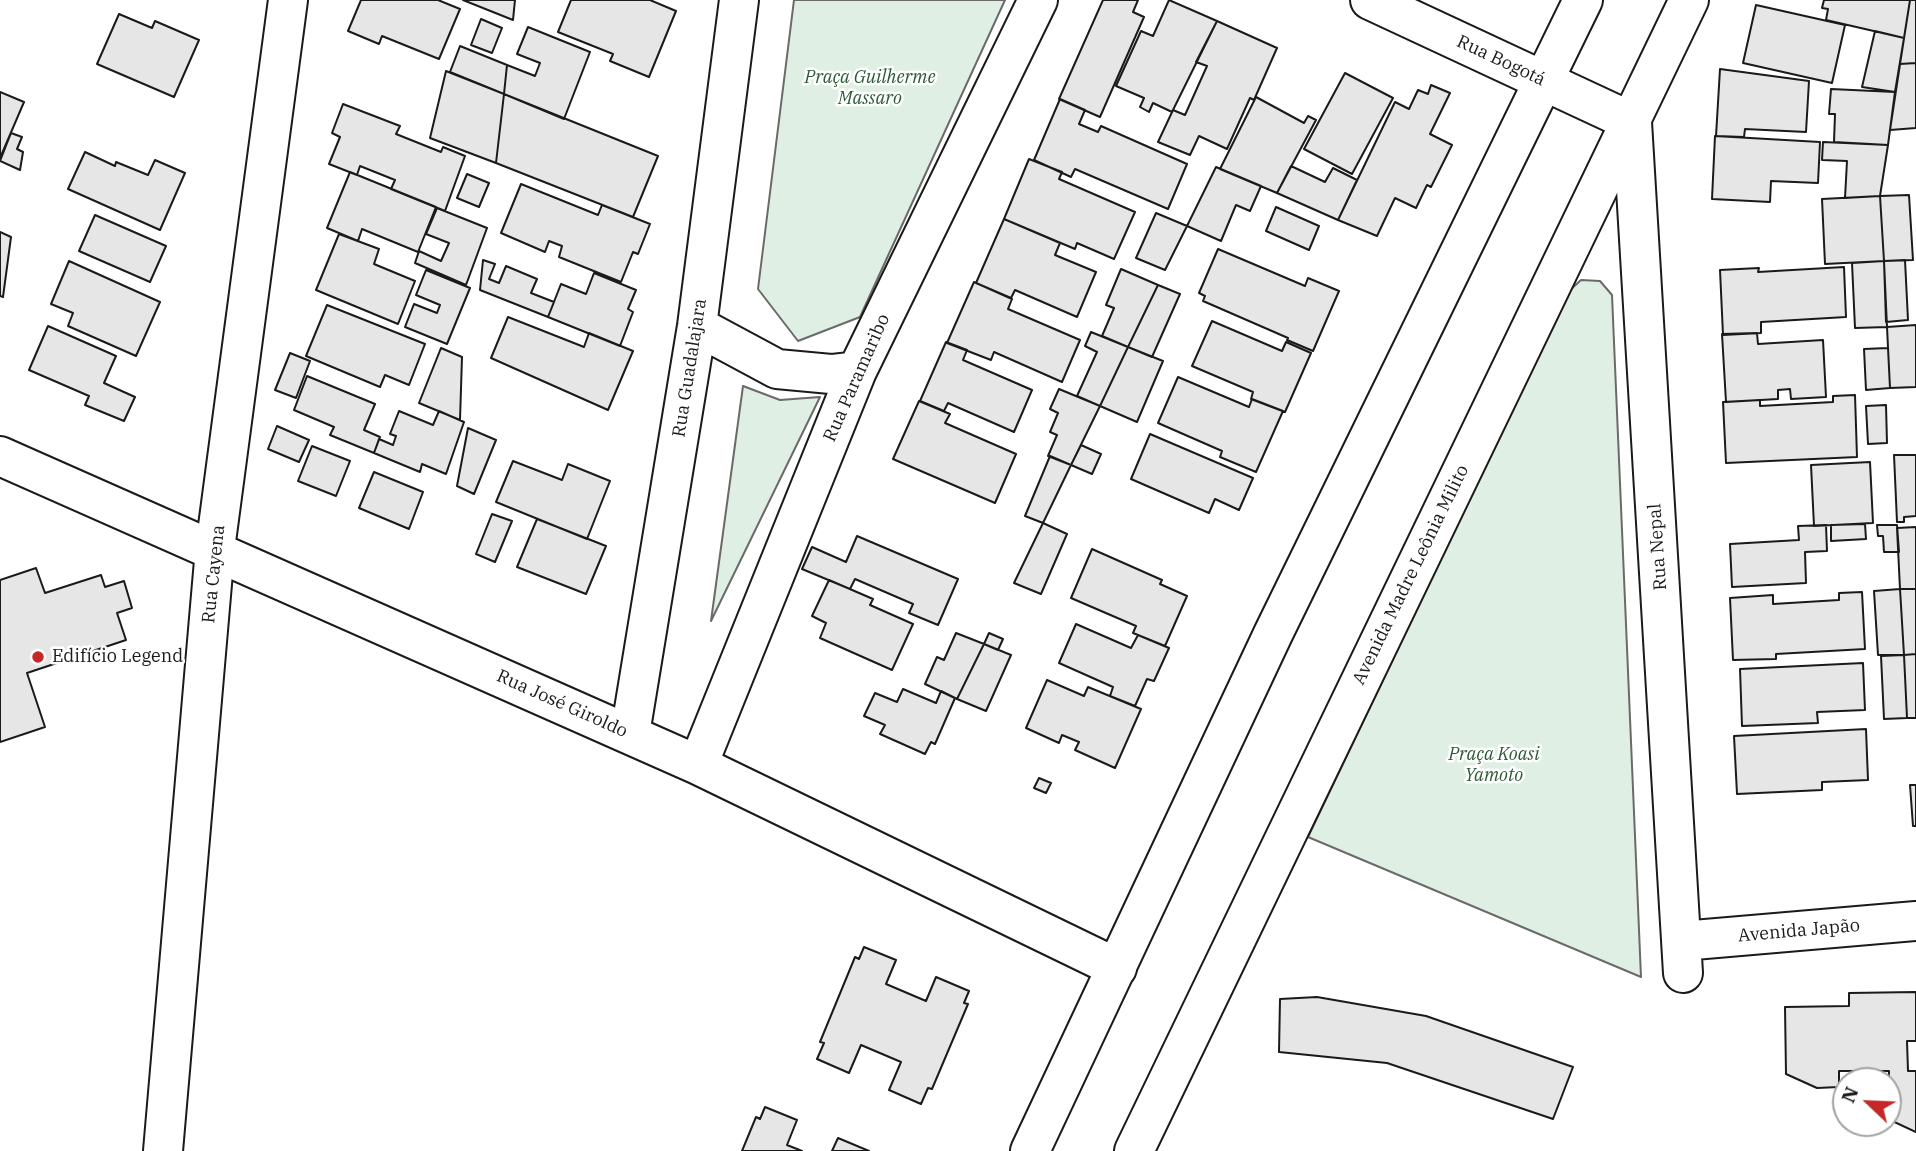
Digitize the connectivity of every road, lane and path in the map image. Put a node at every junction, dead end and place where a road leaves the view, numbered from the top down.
1 (288, 0) edge
2 (739, 0) edge
3 (1038, 0) edge
4 (1370, 0) edge
5 (1583, 0) edge
6 (1689, 0) edge
7 (1543, 80) junction
8 (1632, 122) junction
9 (697, 326) junction
10 (857, 372) junction
11 (0, 456) edge
12 (215, 549) junction
13 (630, 734) junction
14 (698, 765) junction
15 (1916, 921) edge
16 (1682, 957) joint
17 (1117, 968) junction
18 (163, 1151) edge
19 (1030, 1151) edge
20 (1134, 1151) edge

1 - 12 street, Rua Cayena
2 - 9 street, Rua Guadalajara
3 - 10 street, Rua Paramaribo
4 - 7 street, Rua Bogotá
5 - 7 street
6 - 8 street, Avenida Madre Leônia Milito
7 - 8 street, Rua Bogotá
7 - 17 street
8 - 16 street, Rua Nepal
8 - 20 street, Avenida Madre Leônia Milito
9 - 10 street
9 - 13 street, Rua Guadalajara
10 - 14 street, Rua Paramaribo
11 - 12 street, Rua José Giroldo
12 - 13 street, Rua José Giroldo
12 - 18 street, Rua Cayena
13 - 14 street, Rua José Giroldo
14 - 17 street, Rua José Giroldo
15 - 16 street, Avenida Japão
17 - 19 street

